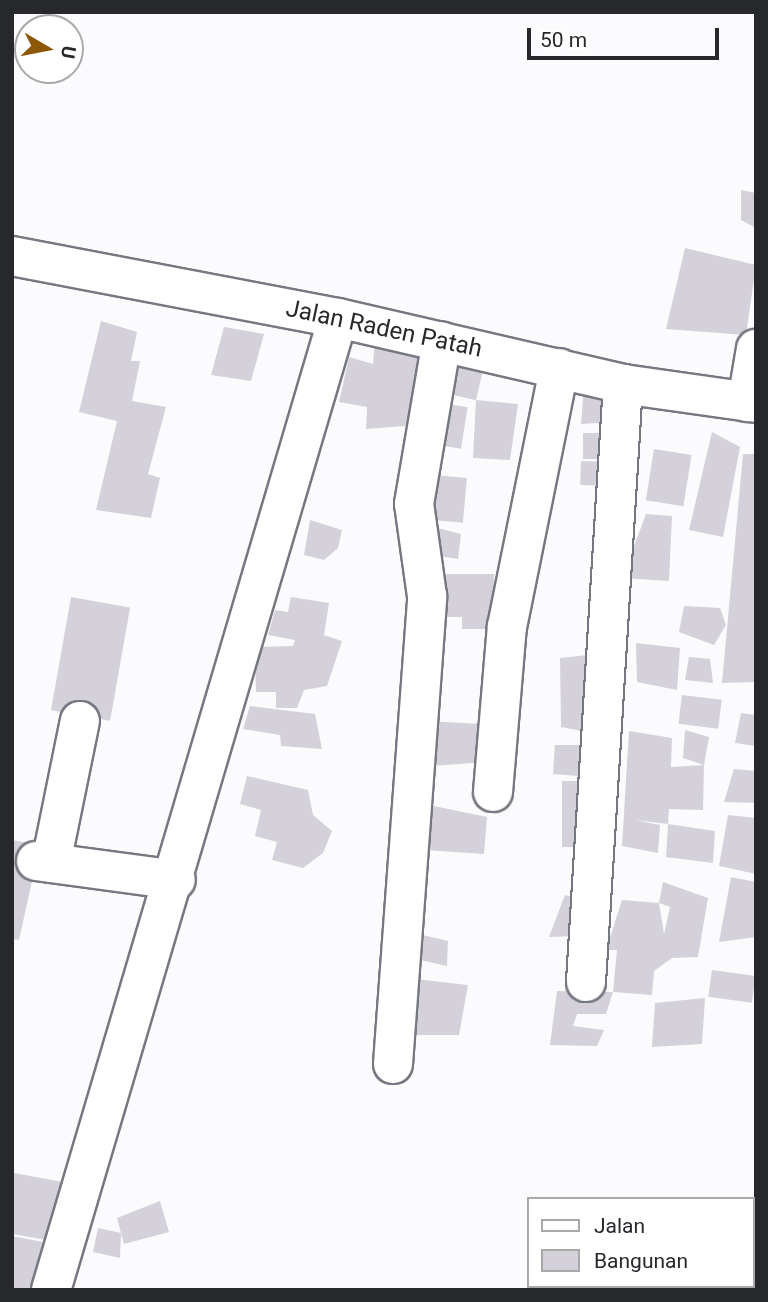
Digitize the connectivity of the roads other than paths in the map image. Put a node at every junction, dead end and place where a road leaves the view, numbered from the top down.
1 (12, 256) edge
2 (338, 318) junction
3 (442, 341) junction
4 (756, 349) edge
5 (559, 368) junction
6 (623, 384) junction
7 (751, 402) edge
8 (80, 721) dead end
9 (493, 792) dead end
10 (176, 880) junction
11 (586, 982) dead end
12 (394, 1064) dead end
13 (51, 1290) edge

1 - 2 street, Jalan Raden Patah
2 - 3 street, Jalan Raden Patah
2 - 10 street
3 - 5 street, Jalan Raden Patah
3 - 12 street
4 - 7 street
5 - 6 street, Jalan Raden Patah
5 - 9 street
6 - 7 street, Jalan Raden Patah
6 - 11 street
8 - 10 street
10 - 13 street

